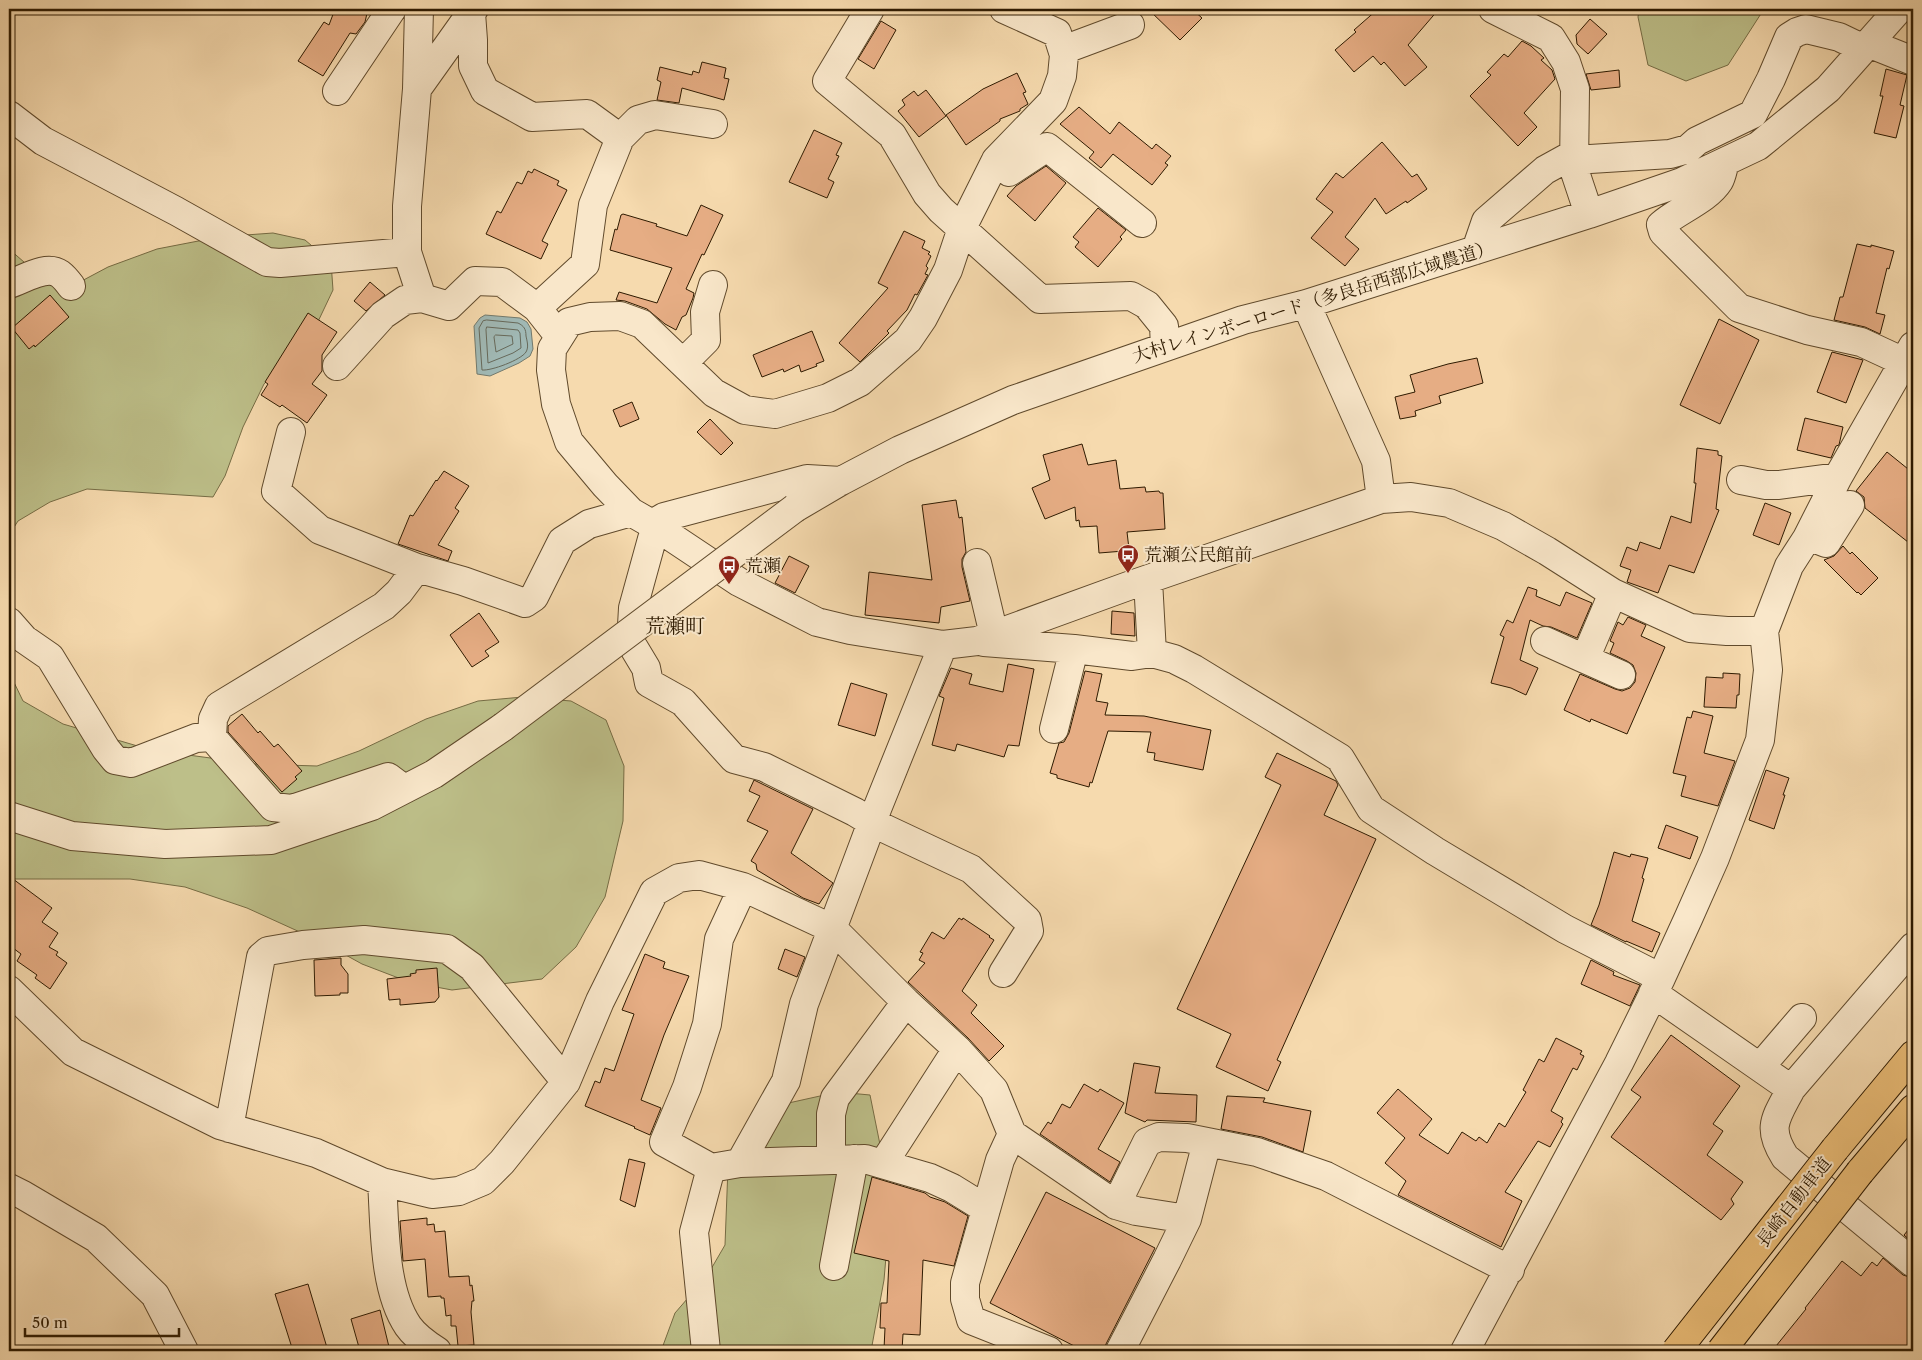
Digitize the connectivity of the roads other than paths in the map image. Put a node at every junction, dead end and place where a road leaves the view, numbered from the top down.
1 (392, 9) edge
2 (419, 9) edge
3 (870, 9) edge
4 (1004, 9) edge
5 (1493, 9) edge
6 (1899, 9) edge
7 (472, 11) edge
8 (1130, 25) dead end
9 (1866, 46) junction
10 (1063, 50) junction
11 (1913, 61) edge
12 (417, 89) junction
13 (337, 91) dead end
14 (9, 115) edge
15 (712, 124) dead end
16 (620, 138) junction
17 (1574, 157) junction
18 (996, 160) junction
19 (1725, 162) junction
20 (1590, 214) junction
21 (1142, 223) dead end
22 (962, 228) junction
23 (1476, 250) junction
24 (408, 252) junction
25 (9, 284) edge
26 (713, 285) dead end
27 (71, 286) dead end
28 (422, 298) junction
29 (1306, 304) junction
30 (537, 308) junction
31 (559, 336) junction
32 (1165, 347) junction
33 (1908, 354) edge
34 (683, 363) junction
35 (337, 366) dead end
36 (291, 432) dead end
37 (1838, 477) junction
38 (841, 480) junction
39 (1741, 480) dead end
40 (1381, 499) junction
41 (1850, 505) dead end
42 (647, 521) junction
43 (1808, 536) junction
44 (978, 563) dead end
45 (417, 568) junction
46 (1148, 580) junction
47 (1613, 593) junction
48 (9, 622) edge
49 (1764, 631) junction
50 (985, 638) junction
51 (1545, 641) dead end
52 (943, 645) junction
53 (1074, 649) junction
54 (1152, 653) junction
55 (1585, 659) junction
56 (1621, 675) dead end
57 (1766, 683) junction
58 (1054, 730) dead end
59 (212, 737) junction
60 (1781, 742) dead end
61 (404, 790) junction
62 (9, 816) edge
63 (873, 823) junction
64 (743, 886) junction
65 (833, 929) junction
66 (1913, 948) edge
67 (1003, 973) dead end
68 (1657, 986) junction
69 (9, 990) edge
70 (906, 1002) junction
71 (1802, 1018) dead end
72 (957, 1049) junction
73 (1913, 1055) edge
74 (1760, 1067) junction
75 (566, 1082) junction
76 (1791, 1089) junction
77 (1913, 1109) edge
78 (229, 1128) junction
79 (1012, 1134) junction
80 (1207, 1142) junction
81 (842, 1160) junction
82 (740, 1163) junction
83 (883, 1164) junction
84 (711, 1168) junction
85 (382, 1182) junction
86 (9, 1188) edge
87 (1116, 1206) junction
88 (986, 1209) junction
89 (1186, 1219) junction
90 (1913, 1263) edge
91 (834, 1266) dead end
92 (1510, 1270) junction
93 (184, 1351) edge
94 (437, 1351) edge
95 (706, 1351) edge
96 (1049, 1351) edge
97 (1120, 1351) edge
98 (1465, 1351) edge
99 (1676, 1351) edge
100 (1721, 1351) edge

1 - 13 street
2 - 12 street
3 - 22 street
4 - 10 street
5 - 17 street
6 - 9 street, 大村レインボーロード（多良岳西部広域農道）
7 - 12 street
7 - 16 street
8 - 10 street
9 - 11 street
9 - 17 street
9 - 19 street, 大村レインボーロード（多良岳西部広域農道）
10 - 18 street
12 - 24 street
14 - 24 street
15 - 16 street
16 - 30 street
17 - 20 street
17 - 23 street
18 - 21 street
18 - 22 street
19 - 20 street, 大村レインボーロード（多良岳西部広域農道）
19 - 33 street
20 - 23 street, 大村レインボーロード（多良岳西部広域農道）
22 - 32 street
22 - 34 street
23 - 29 street, 大村レインボーロード（多良岳西部広域農道）
24 - 28 street
25 - 27 street
26 - 34 street
28 - 30 street
28 - 35 street
29 - 32 street, 大村レインボーロード（多良岳西部広域農道）
29 - 40 street
30 - 31 street
31 - 34 street
31 - 42 street
32 - 38 street, 大村レインボーロード（多良岳西部広域農道）
33 - 37 street
36 - 45 street
37 - 39 street
37 - 43 street
38 - 42 street
38 - 61 street, 大村レインボーロード（多良岳西部広域農道）, bridge
40 - 46 street
40 - 47 street
41 - 43 street
42 - 45 street
42 - 52 street
42 - 63 street
43 - 49 street
44 - 50 street
45 - 59 street
46 - 50 street
46 - 54 street
47 - 49 street
47 - 55 street
48 - 59 street
49 - 57 street
50 - 52 street
50 - 53 street
51 - 55 street
52 - 63 street
53 - 54 street
53 - 58 street
54 - 68 street
55 - 56 street
57 - 60 street
57 - 68 street
59 - 61 street
61 - 62 street, 大村レインボーロード（多良岳西部広域農道）
63 - 65 street
63 - 67 street
64 - 65 street
64 - 75 street
64 - 84 street
65 - 70 street
65 - 82 street
66 - 76 street
68 - 74 street
68 - 92 street
69 - 78 street
70 - 72 street
70 - 81 street
71 - 74 street
72 - 79 street
72 - 83 street
73 - 99 highway, 長崎自動車道, bridge
74 - 76 street
75 - 78 street
75 - 85 street
76 - 90 street
77 - 100 highway, 長崎自動車道, bridge
78 - 85 street
79 - 87 street
79 - 88 street
80 - 87 street
80 - 89 street
80 - 92 street
81 - 82 street
81 - 83 street
81 - 91 street
82 - 84 street
83 - 88 street
84 - 95 street
85 - 94 street
86 - 93 street
87 - 89 street
88 - 96 street
89 - 97 street
92 - 98 street

